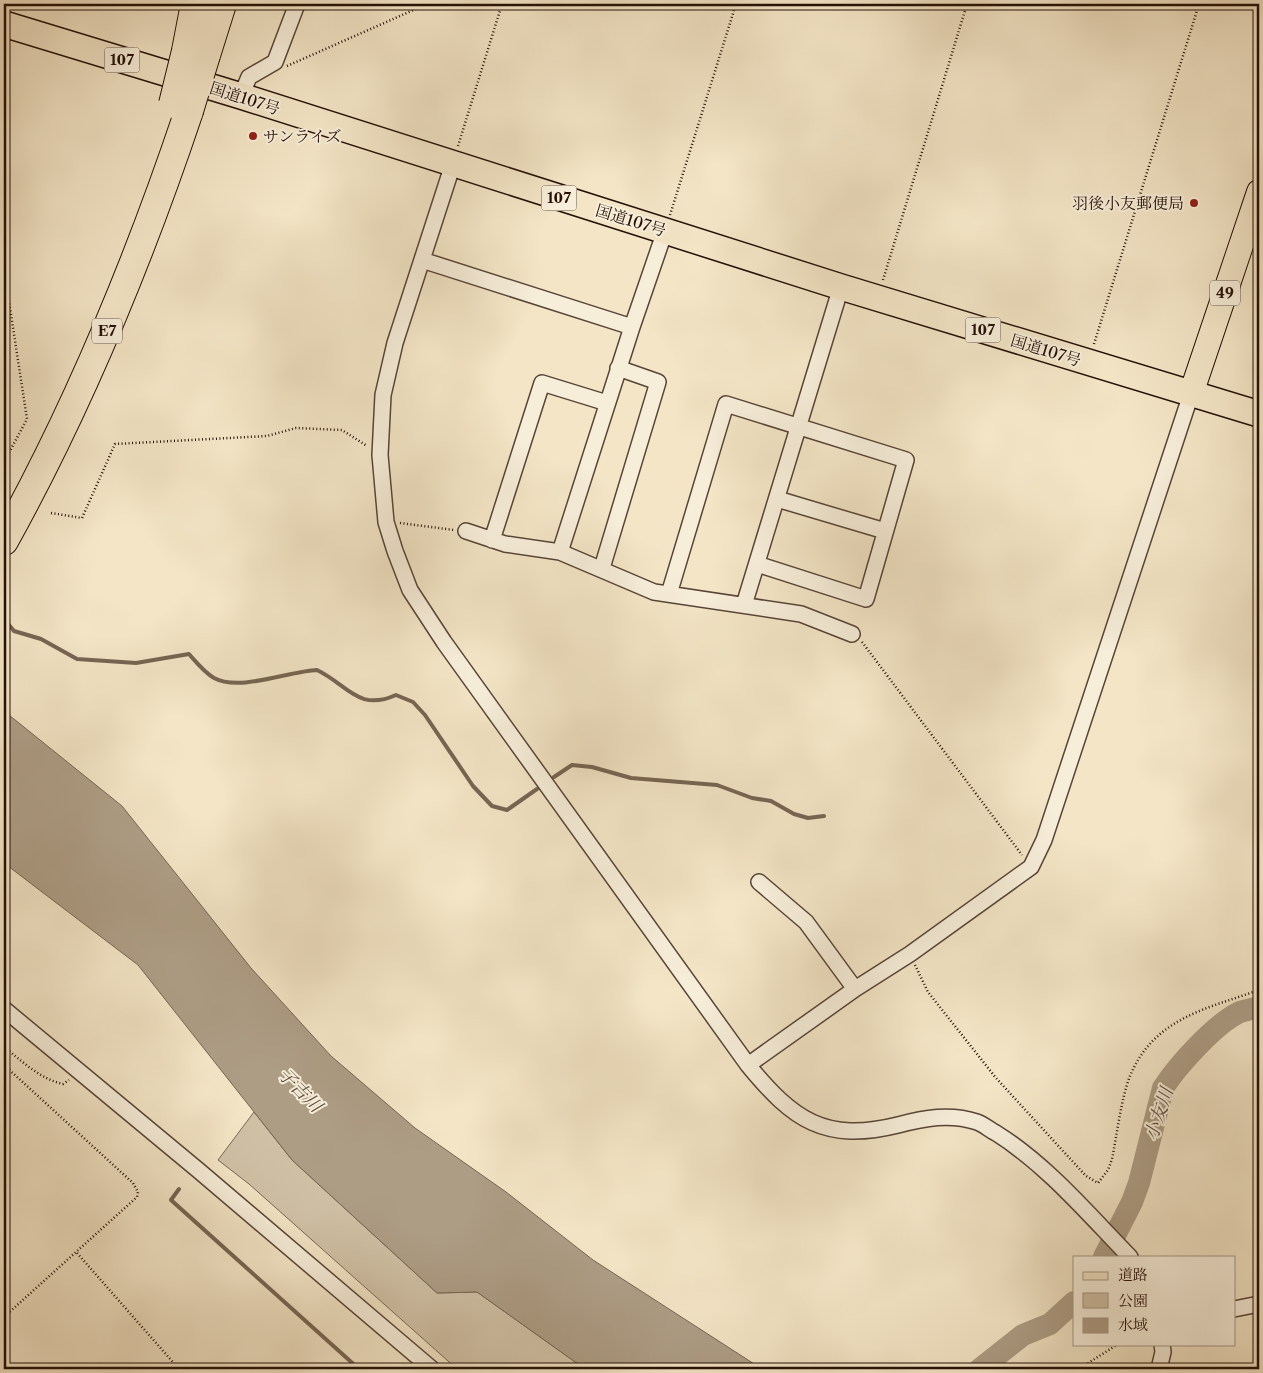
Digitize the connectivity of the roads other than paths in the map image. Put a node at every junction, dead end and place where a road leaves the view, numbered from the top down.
1 (195, 4) edge
2 (211, 4) edge
3 (221, 4) edge
4 (297, 4) edge
5 (4, 24) edge
6 (197, 53) junction
7 (241, 96) junction
8 (181, 108) junction
9 (453, 164) junction
10 (1259, 192) edge
11 (665, 231) junction
12 (422, 260) junction
13 (842, 287) junction
14 (632, 327) junction
15 (618, 368) junction
16 (1191, 394) junction
17 (607, 403) junction
18 (1259, 414) edge
19 (799, 427) junction
20 (777, 499) junction
21 (466, 531) road end
22 (885, 531) junction
23 (4, 539) edge
24 (492, 540) junction
25 (560, 552) junction
26 (757, 564) junction
27 (602, 568) junction
28 (669, 594) junction
29 (744, 605) junction
30 (852, 634) road end
31 (760, 882) dead end
32 (855, 989) junction
33 (4, 1009) edge
34 (748, 1065) junction
35 (1129, 1256) edge
36 (1259, 1304) edge
37 (1236, 1309) edge
38 (1162, 1346) edge
39 (432, 1369) edge
40 (1159, 1369) edge

1 - 6 highway
2 - 6 highway, E7
3 - 6 highway
4 - 7 street
5 - 7 highway, 国道107号 / 107
6 - 8 highway, E7
7 - 9 highway, 国道107号 / 107
8 - 23 highway, E7
8 - 23 highway, E7
9 - 11 highway, 国道107号 / 107
9 - 12 street
10 - 16 main road, 49
11 - 13 highway, 国道107号 / 107
11 - 14 street
12 - 14 street
12 - 34 street
13 - 16 highway, 国道107号 / 107
13 - 19 street
14 - 15 street
15 - 17 street
15 - 27 street
16 - 18 highway, 国道107号 / 107
16 - 32 street
17 - 24 street
17 - 25 street
19 - 20 street
19 - 22 street
19 - 28 street
20 - 22 street
20 - 26 street
21 - 24 street
22 - 26 street
24 - 25 street
25 - 27 street
26 - 29 street
27 - 28 street
28 - 29 street
29 - 30 street
31 - 32 street
32 - 34 street
33 - 39 street
34 - 35 street
36 - 37 street
38 - 40 street

